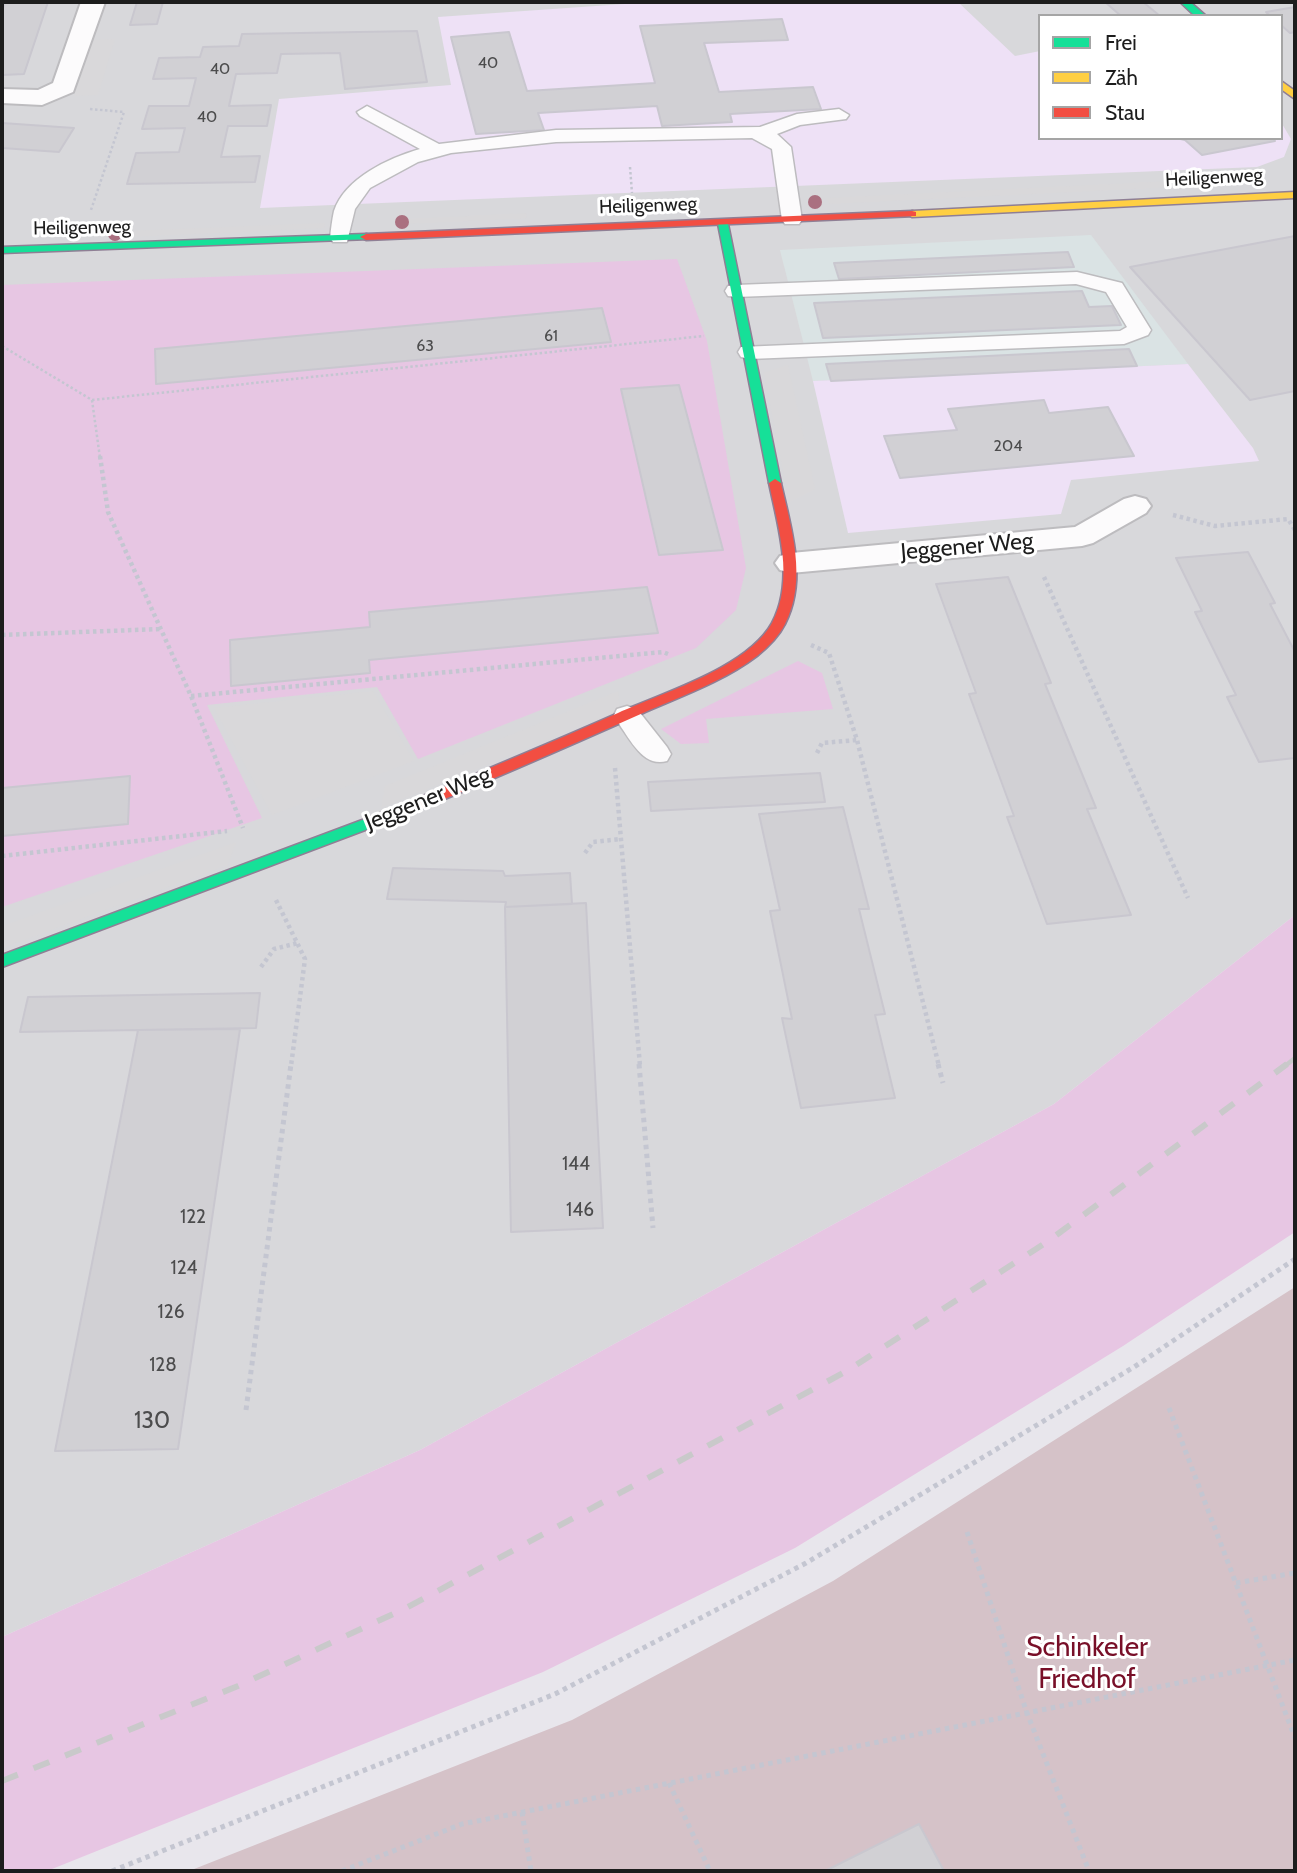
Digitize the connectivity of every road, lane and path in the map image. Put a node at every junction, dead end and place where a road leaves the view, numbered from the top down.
1 (93, 2) edge
2 (1185, 2) edge
3 (1199, 14) edge
4 (2, 96) edge
5 (42, 98) junction
6 (367, 112) dead end
7 (839, 115) dead end
8 (760, 134) junction
9 (437, 151) junction
10 (1295, 195) edge
11 (792, 220) junction
12 (723, 224) junction
13 (340, 238) junction
14 (2, 250) edge
15 (78, 251) junction
16 (736, 291) junction
17 (747, 342) junction
18 (2, 346) edge
19 (92, 400) junction
20 (1135, 506) joint
21 (1295, 530) edge
22 (1028, 541) junction
23 (791, 563) junction
24 (161, 629) junction
25 (775, 631) junction
26 (2, 635) edge
27 (715, 672) junction
28 (191, 696) junction
29 (619, 718) junction
30 (857, 740) junction
31 (817, 753) dead end
32 (657, 754) dead end
33 (621, 839) junction
34 (585, 853) dead end
35 (2, 856) edge
36 (260, 865) junction
37 (1188, 898) dead end
38 (298, 943) junction
39 (2, 961) edge
40 (261, 967) dead end
41 (943, 1083) dead end
42 (653, 1228) dead end
43 (1295, 1259) edge
44 (1170, 1408) dead end
45 (246, 1410) dead end
46 (968, 1532) dead end
47 (1295, 1573) edge
48 (1236, 1583) junction
49 (1295, 1660) edge
50 (1268, 1665) junction
51 (1027, 1713) junction
52 (1295, 1738) edge
53 (669, 1783) junction
54 (522, 1812) junction
55 (112, 1871) edge
56 (342, 1871) edge
57 (531, 1871) edge
58 (710, 1871) edge
59 (1089, 1871) edge

1 - 5 street
2 - 3 street
4 - 5 street
5 - 15 path
6 - 9 lane
7 - 8 lane
8 - 9 lane
8 - 11 lane
9 - 13 lane
10 - 11 street, Heiligenweg
11 - 12 street, Heiligenweg
12 - 13 street, Heiligenweg
12 - 16 street, Jeggener Weg
13 - 15 street, Heiligenweg
14 - 15 street, Heiligenweg
16 - 17 street, Jeggener Weg
16 - 17 lane
17 - 19 path
17 - 23 street, Jeggener Weg
18 - 19 path
19 - 24 path
20 - 21 path
20 - 22 street, Jeggener Weg
22 - 23 street, Jeggener Weg
22 - 37 path
23 - 25 street, Jeggener Weg
24 - 26 path
24 - 28 path
25 - 27 street, Jeggener Weg
25 - 30 path
27 - 28 path
27 - 29 street, Jeggener Weg
28 - 35 path
29 - 32 lane
29 - 33 path
29 - 36 street, Jeggener Weg
30 - 31 path
30 - 41 path
33 - 34 path
33 - 42 path
36 - 38 path
36 - 39 street, Jeggener Weg
38 - 40 path
38 - 45 path
43 - 55 path
44 - 48 path
46 - 51 path
47 - 48 path
48 - 50 path
49 - 50 path
50 - 51 path
50 - 52 path
51 - 53 path
51 - 59 path
53 - 54 path
53 - 58 path
54 - 56 path
54 - 57 path

